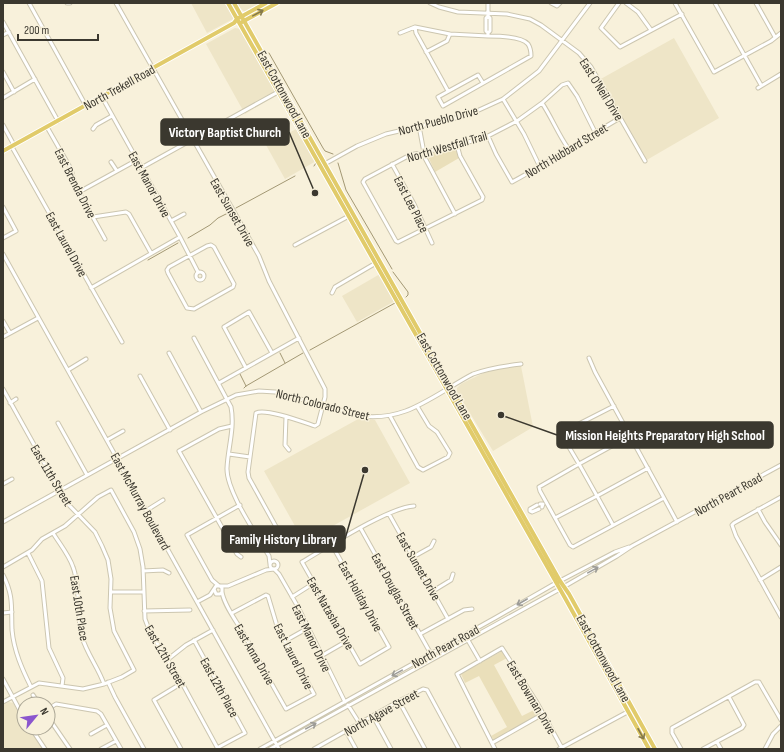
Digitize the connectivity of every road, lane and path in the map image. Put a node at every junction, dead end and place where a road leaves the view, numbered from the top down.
1 (29, 3) edge
2 (116, 3) edge
3 (228, 3) edge
4 (234, 3) edge
5 (266, 3) edge
6 (277, 3) edge
7 (430, 3) edge
8 (488, 3) edge
9 (551, 3) edge
10 (590, 3) edge
11 (619, 3) edge
12 (626, 3) edge
13 (675, 3) edge
14 (714, 3) edge
15 (756, 3) edge
16 (558, 4) edge
17 (488, 14) junction
18 (682, 14) junction
19 (242, 16) junction
20 (244, 21) junction
21 (3, 22) edge
22 (237, 22) junction
23 (415, 27) junction
24 (651, 30) junction
25 (9, 32) junction
26 (781, 33) edge
27 (400, 34) dead end
28 (450, 34) junction
29 (488, 34) junction
30 (3, 35) edge
31 (775, 37) junction
32 (563, 41) junction
33 (426, 52) junction
34 (744, 56) junction
35 (153, 68) junction
36 (272, 71) junction
37 (3, 72) edge
38 (268, 73) junction
39 (781, 74) edge
40 (35, 79) junction
41 (483, 83) junction
42 (448, 91) junction
43 (14, 92) junction
44 (278, 92) junction
45 (102, 97) junction
46 (3, 98) edge
47 (502, 99) junction
48 (542, 103) junction
49 (86, 106) junction
50 (112, 116) junction
51 (620, 118) junction
52 (58, 121) junction
53 (516, 121) junction
54 (3, 125) edge
55 (419, 126) junction
56 (47, 127) junction
57 (93, 129) dead end
58 (595, 132) junction
59 (488, 136) junction
60 (192, 140) junction
61 (457, 145) junction
62 (13, 146) junction
63 (568, 148) junction
64 (3, 151) edge
65 (424, 152) junction
66 (137, 160) junction
67 (645, 161) dead end
68 (111, 162) dead end
69 (392, 164) junction
70 (323, 165) junction
71 (540, 167) junction
72 (141, 168) junction
73 (116, 171) junction
74 (79, 192) junction
75 (3, 207) edge
76 (184, 214) dead end
77 (455, 214) junction
78 (349, 216) junction
79 (93, 217) junction
80 (171, 221) junction
81 (425, 228) junction
82 (180, 237) junction
83 (3, 238) edge
84 (105, 239) dead end
85 (432, 243) dead end
86 (295, 245) dead end
87 (151, 253) junction
88 (3, 254) edge
89 (189, 256) junction
90 (376, 263) junction
91 (198, 272) dead end
92 (91, 288) junction
93 (332, 293) dead end
94 (38, 318) junction
95 (3, 321) edge
96 (10, 333) junction
97 (3, 337) edge
98 (194, 338) dead end
99 (299, 338) junction
100 (122, 342) dead end
101 (168, 353) dead end
102 (272, 354) junction
103 (589, 358) dead end
104 (86, 359) dead end
105 (521, 364) dead end
106 (246, 368) junction
107 (68, 370) junction
108 (140, 376) dead end
109 (219, 383) junction
110 (449, 388) junction
111 (3, 389) edge
112 (16, 399) dead end
113 (227, 399) junction
114 (10, 402) junction
115 (323, 405) junction
116 (417, 406) junction
117 (614, 406) junction
118 (201, 412) junction
119 (390, 416) junction
120 (286, 417) junction
121 (58, 423) dead end
122 (232, 426) junction
123 (170, 430) junction
124 (123, 431) dead end
125 (630, 436) junction
126 (107, 440) junction
127 (289, 450) dead end
128 (229, 454) junction
129 (250, 457) junction
130 (118, 459) junction
131 (579, 464) junction
132 (781, 465) edge
133 (648, 468) junction
134 (87, 475) junction
135 (12, 479) dead end
136 (3, 484) edge
137 (59, 491) junction
138 (596, 496) junction
139 (781, 497) edge
140 (664, 498) junction
141 (163, 500) dead end
142 (240, 505) junction
143 (414, 506) dead end
144 (540, 506) junction
145 (147, 510) junction
146 (758, 510) junction
147 (78, 514) junction
148 (389, 514) junction
149 (524, 515) junction
150 (217, 518) junction
151 (555, 518) junction
152 (3, 522) edge
153 (677, 522) junction
154 (613, 525) junction
155 (360, 529) junction
156 (53, 533) junction
157 (434, 541) dead end
158 (262, 544) junction
159 (332, 545) junction
160 (781, 545) edge
161 (632, 546) junction
162 (28, 553) junction
163 (269, 556) junction
164 (241, 557) dead end
165 (413, 557) junction
166 (275, 561) junction
167 (270, 564) junction
168 (278, 566) junction
169 (3, 567) edge
170 (781, 567) edge
171 (274, 569) junction
172 (266, 570) junction
173 (143, 571) junction
174 (169, 573) dead end
175 (279, 574) junction
176 (453, 574) dead end
177 (3, 575) edge
178 (212, 580) junction
179 (760, 580) junction
180 (558, 582) junction
181 (314, 583) junction
182 (220, 586) junction
183 (228, 586) junction
184 (564, 586) junction
185 (214, 589) junction
186 (560, 589) junction
187 (223, 591) junction
188 (433, 591) junction
189 (111, 592) junction
190 (144, 592) junction
191 (218, 594) junction
192 (210, 595) junction
193 (292, 597) junction
194 (224, 599) junction
195 (197, 602) junction
196 (472, 609) dead end
197 (144, 610) junction
198 (190, 610) dead end
199 (12, 612) junction
200 (3, 613) edge
201 (232, 614) junction
202 (781, 617) edge
203 (448, 619) junction
204 (308, 628) junction
205 (213, 630) junction
206 (420, 634) junction
207 (465, 635) junction
208 (468, 639) junction
209 (194, 640) junction
210 (285, 641) junction
211 (347, 641) junction
212 (431, 654) junction
213 (321, 656) junction
214 (167, 660) junction
215 (480, 661) junction
216 (360, 664) joint
217 (3, 679) edge
218 (108, 682) junction
219 (182, 683) junction
220 (104, 684) junction
221 (62, 686) junction
222 (31, 687) junction
223 (314, 694) joint
224 (12, 697) junction
225 (729, 697) junction
226 (3, 702) edge
227 (345, 702) junction
228 (399, 702) junction
229 (16, 704) edge
230 (56, 704) edge
231 (348, 705) junction
232 (633, 709) junction
233 (628, 712) junction
234 (543, 714) junction
235 (373, 716) junction
236 (781, 720) edge
237 (360, 724) junction
238 (107, 725) junction
239 (781, 726) edge
240 (56, 729) edge
241 (346, 731) junction
242 (91, 734) dead end
243 (36, 736) edge
244 (116, 741) junction
245 (275, 741) junction
246 (716, 742) junction
247 (492, 744) junction
248 (277, 745) junction
249 (321, 745) junction
250 (560, 748) edge
251 (45, 749) edge
252 (70, 749) edge
253 (101, 749) edge
254 (120, 749) edge
255 (144, 749) edge
256 (182, 749) edge
257 (217, 749) edge
258 (260, 749) edge
259 (270, 749) edge
260 (279, 749) edge
261 (314, 749) edge
262 (323, 749) edge
263 (356, 749) edge
264 (391, 749) edge
265 (425, 749) edge
266 (459, 749) edge
267 (495, 749) edge
268 (649, 749) edge
269 (655, 749) edge
270 (681, 749) edge
271 (703, 749) edge
272 (720, 749) edge
273 (765, 749) edge

1 - 49 street
2 - 35 street, East Sunset Drive
3 - 22 main road, East Cottonwood Lane
4 - 19 main road, East Cottonwood Lane
5 - 19 main road, North Trekell Road
20 -> 6 main road, North Trekell Road
7 - 17 street, East O'Neil Drive
8 - 17 street
9 - 16 street
10 - 32 street, North Pueblo Drive
11 - 24 street
12 - 24 street
13 - 18 street
14 - 34 street
15 - 31 street
17 - 29 street
17 - 32 street, East O'Neil Drive
18 - 24 street
18 - 34 street
19 - 20 main road, East Cottonwood Lane
19 - 22 main road, North Trekell Road
20 - 22 main road, North Trekell Road
20 - 36 main road, East Cottonwood Lane
21 - 25 street
22 - 35 main road, North Trekell Road
22 - 38 main road, East Cottonwood Lane
23 - 27 street
23 - 28 street
23 - 33 street
25 - 30 street
25 - 40 street
26 - 31 street
28 - 29 street
28 - 33 street
29 - 41 street
31 - 34 street
32 - 47 street, North Pueblo Drive
32 - 51 street, East O'Neil Drive
33 - 42 street
34 - 39 street
35 - 45 main road, North Trekell Road
35 - 60 street, East Sunset Drive
36 - 38 main road
36 - 70 main road, East Cottonwood Lane
37 - 43 street
38 - 44 main road, East Cottonwood Lane
40 - 43 street
40 - 52 street
41 - 42 street
41 - 42 street
43 - 46 street
44 - 60 street
44 - 70 main road, East Cottonwood Lane
45 - 49 main road, North Trekell Road
45 - 50 street, East Manor Drive
47 - 53 street
47 - 55 street, North Pueblo Drive
48 - 53 street, North Westfall Trail
48 - 58 street, North Westfall Trail
48 - 63 street
49 - 52 main road, North Trekell Road
50 - 57 street
50 - 66 street, East Manor Drive
51 - 58 street, North Hubbard Street
51 - 67 street, East O'Neil Drive
52 - 56 main road, North Trekell Road
53 - 59 street, North Westfall Trail
53 - 71 street
54 - 62 street, East Laurel Drive
55 - 65 street
55 - 70 street, North Pueblo Drive
56 - 62 main road, North Trekell Road
56 - 74 street, East Brenda Drive
58 - 63 street, North Hubbard Street
59 - 61 street, North Westfall Trail
59 - 71 street, North Hubbard Street
60 - 72 street
60 - 99 street, East Sunset Drive
61 - 65 street, North Westfall Trail
61 - 77 street
62 - 64 main road, North Trekell Road
62 - 92 street, East Laurel Drive
63 - 71 street, North Hubbard Street
65 - 69 street, North Westfall Trail
65 - 77 street
66 - 72 street, East Manor Drive
66 - 73 street
68 - 73 street
69 - 81 street, East Lee Place
69 - 81 street, North Westfall Trail
70 - 78 main road, East Cottonwood Lane
70 - 110 main road, East Cottonwood Lane
72 - 80 street, East Manor Drive
73 - 74 street
74 - 79 street, East Brenda Drive
75 - 83 street
76 - 80 street
77 - 81 street
78 - 86 street
78 - 90 main road, East Cottonwood Lane
79 - 84 street, East Brenda Drive
79 - 87 street
80 - 82 street, East Manor Drive
81 - 85 street, East Lee Place
82 - 87 street
82 - 89 street, East Manor Drive
87 - 92 street
88 - 94 street, East McMurray Boulevard
89 - 89 street
89 - 91 street, East Manor Drive
90 - 93 street
90 - 110 main road, East Cottonwood Lane
92 - 100 street, East Laurel Drive
94 - 96 street
94 - 107 street, East McMurray Boulevard
95 - 96 street
96 - 97 street
98 - 109 street
99 - 102 street
99 - 115 street, East Sunset Drive
101 - 118 street
102 - 106 street
102 - 106 street
103 - 117 street
104 - 107 street
105 - 110 street, North Colorado Street
106 - 109 street
107 - 126 street, East McMurray Boulevard
108 - 123 street
109 - 113 street
110 - 116 street, North Colorado Street
110 - 149 main road, East Cottonwood Lane
110 - 180 main road, East Cottonwood Lane
111 - 114 street, East 11th Street
112 - 114 street
113 - 115 street, North Colorado Street
113 - 118 street, North Colorado Street
113 - 122 street
114 - 137 street, East 11th Street
115 - 119 street, North Colorado Street
115 - 120 street, East Sunset Drive
116 - 119 street, North Colorado Street
116 - 119 street
117 - 125 street
117 - 131 street
118 - 123 street, North Colorado Street
120 - 127 street
120 - 129 street
121 - 134 street
122 - 128 street
122 - 150 street
123 - 130 street, North Colorado Street
124 - 126 street
125 - 131 street
125 - 133 street
126 - 130 street, East McMurray Boulevard
128 - 129 street
128 - 142 street
129 - 158 street
130 - 134 street, North Colorado Street
130 - 145 street, East McMurray Boulevard
131 - 138 street
131 - 144 street
132 - 153 street, North Peart Road
133 - 138 street
133 - 140 street
134 - 137 street, North Colorado Street
135 - 136 street
137 - 147 street, East 11th Street
137 - 152 street, North Colorado Street
138 - 151 street
138 - 154 street
139 - 146 street
140 - 153 street
140 - 154 street
141 - 145 street
142 - 150 street
142 - 158 street
143 - 148 street
144 - 149 street
144 - 151 street
145 - 195 street, East McMurray Boulevard
146 - 160 street
146 - 179 street
147 - 156 street
147 - 173 street, East 12th Street
147 - 189 street, East 11th Street
148 - 155 street
148 - 165 street, East Sunset Drive
149 - 180 main road, East Cottonwood Lane
150 - 164 street
150 - 178 street
151 - 154 street
153 - 161 street, North Peart Road
155 - 159 street
155 - 206 street, East Douglas Street
156 - 162 street
156 - 220 street, East 10th Place
157 - 165 street
158 - 163 street
159 - 181 street, East Natasha Drive
159 - 216 street, East Holiday Drive
161 - 180 street, North Peart Road
184 -> 161 street, North Peart Road
162 - 169 street
162 - 221 street
163 - 166 street
163 - 167 street
165 - 188 street, East Sunset Drive
166 - 167 street
166 - 168 street
167 - 171 street, East Manor Drive
167 - 172 street
168 - 171 street
168 - 175 street, East Manor Drive
170 - 179 street
171 - 172 street
171 - 175 street, East Manor Drive
172 - 183 street
173 - 174 street
173 - 190 street, East 12th Street
175 - 193 street, East Manor Drive
176 - 188 street
177 - 199 street
178 - 182 street
178 - 185 street
179 - 202 street
180 - 184 main road, East Cottonwood Lane
180 - 186 main road, East Cottonwood Lane
180 -> 207 street, North Peart Road
181 - 193 street
181 - 211 street, East Natasha Drive
182 - 183 street
182 - 185 street
182 - 187 street, East Anna Drive
183 - 187 street
184 - 186 street, North Peart Road
184 - 232 main road, East Cottonwood Lane
185 - 191 street, East Anna Drive
185 - 192 street
186 - 208 street, North Peart Road
186 - 233 main road, East Cottonwood Lane
187 - 191 street
187 - 194 street, East Anna Drive
188 - 203 street, East Sunset Drive
189 - 190 street
189 - 218 street, East 11th Street
190 - 197 street, East 12th Street
191 - 192 street
191 - 194 street, East Anna Drive
192 - 195 street
193 - 204 street, East Manor Drive
194 - 201 street, East Anna Drive
195 - 205 street, East McMurray Boulevard
196 - 203 street
197 - 198 street
197 - 214 street, East 12th Street
199 - 200 street
199 - 222 street
201 - 210 street, East Laurel Drive
201 - 223 street, East Anna Drive
203 - 206 street
204 - 210 street
204 - 213 street, East Manor Drive
205 - 209 street
205 - 245 street, East McMurray Boulevard
206 - 212 street, East Douglas Street
207 - 208 street
207 - 212 street, North Peart Road
208 - 215 street
208 - 231 street, North Peart Road
209 - 214 street
209 - 257 street, East 12th Place
210 - 223 street, East Laurel Drive
211 - 213 street
211 - 216 street, East Natasha Drive
212 -> 227 street, North Peart Road
213 - 227 street, East Manor Drive
214 - 219 street, East 12th Street
215 - 234 street, East Bowman Drive
215 - 247 street
217 - 224 street
218 - 220 street
218 - 255 street
219 - 256 street
219 - 257 street, East 12th Street
220 - 221 street
221 - 222 street
222 - 224 street
224 - 226 street
224 - 229 street
225 - 236 street
225 - 246 street
225 - 270 street
227 - 245 street, North Peart Road
228 - 235 street, North Agave Street
228 - 265 street
228 - 266 street, North Agave Street
230 - 238 street
231 - 237 street
248 -> 231 street, North Peart Road
232 - 233 street
232 - 269 main road, East Cottonwood Lane
233 - 250 street
233 -> 268 main road, East Cottonwood Lane
234 - 247 street
234 - 250 street, East Bowman Drive
235 - 237 street, North Agave Street
235 - 264 street
237 - 241 street, North Agave Street
238 - 242 street
238 - 244 street
239 - 273 street
240 - 252 street
241 - 249 street, North Agave Street
241 - 263 street
243 - 251 street
244 - 253 street
244 - 254 street
245 - 248 street, East McMurray Boulevard
245 - 258 street, North Peart Road
246 - 271 street
246 - 272 street
247 - 267 street
248 - 259 street, North Peart Road
248 - 260 street, East McMurray Boulevard
249 - 261 street, North Agave Street
249 - 262 street

